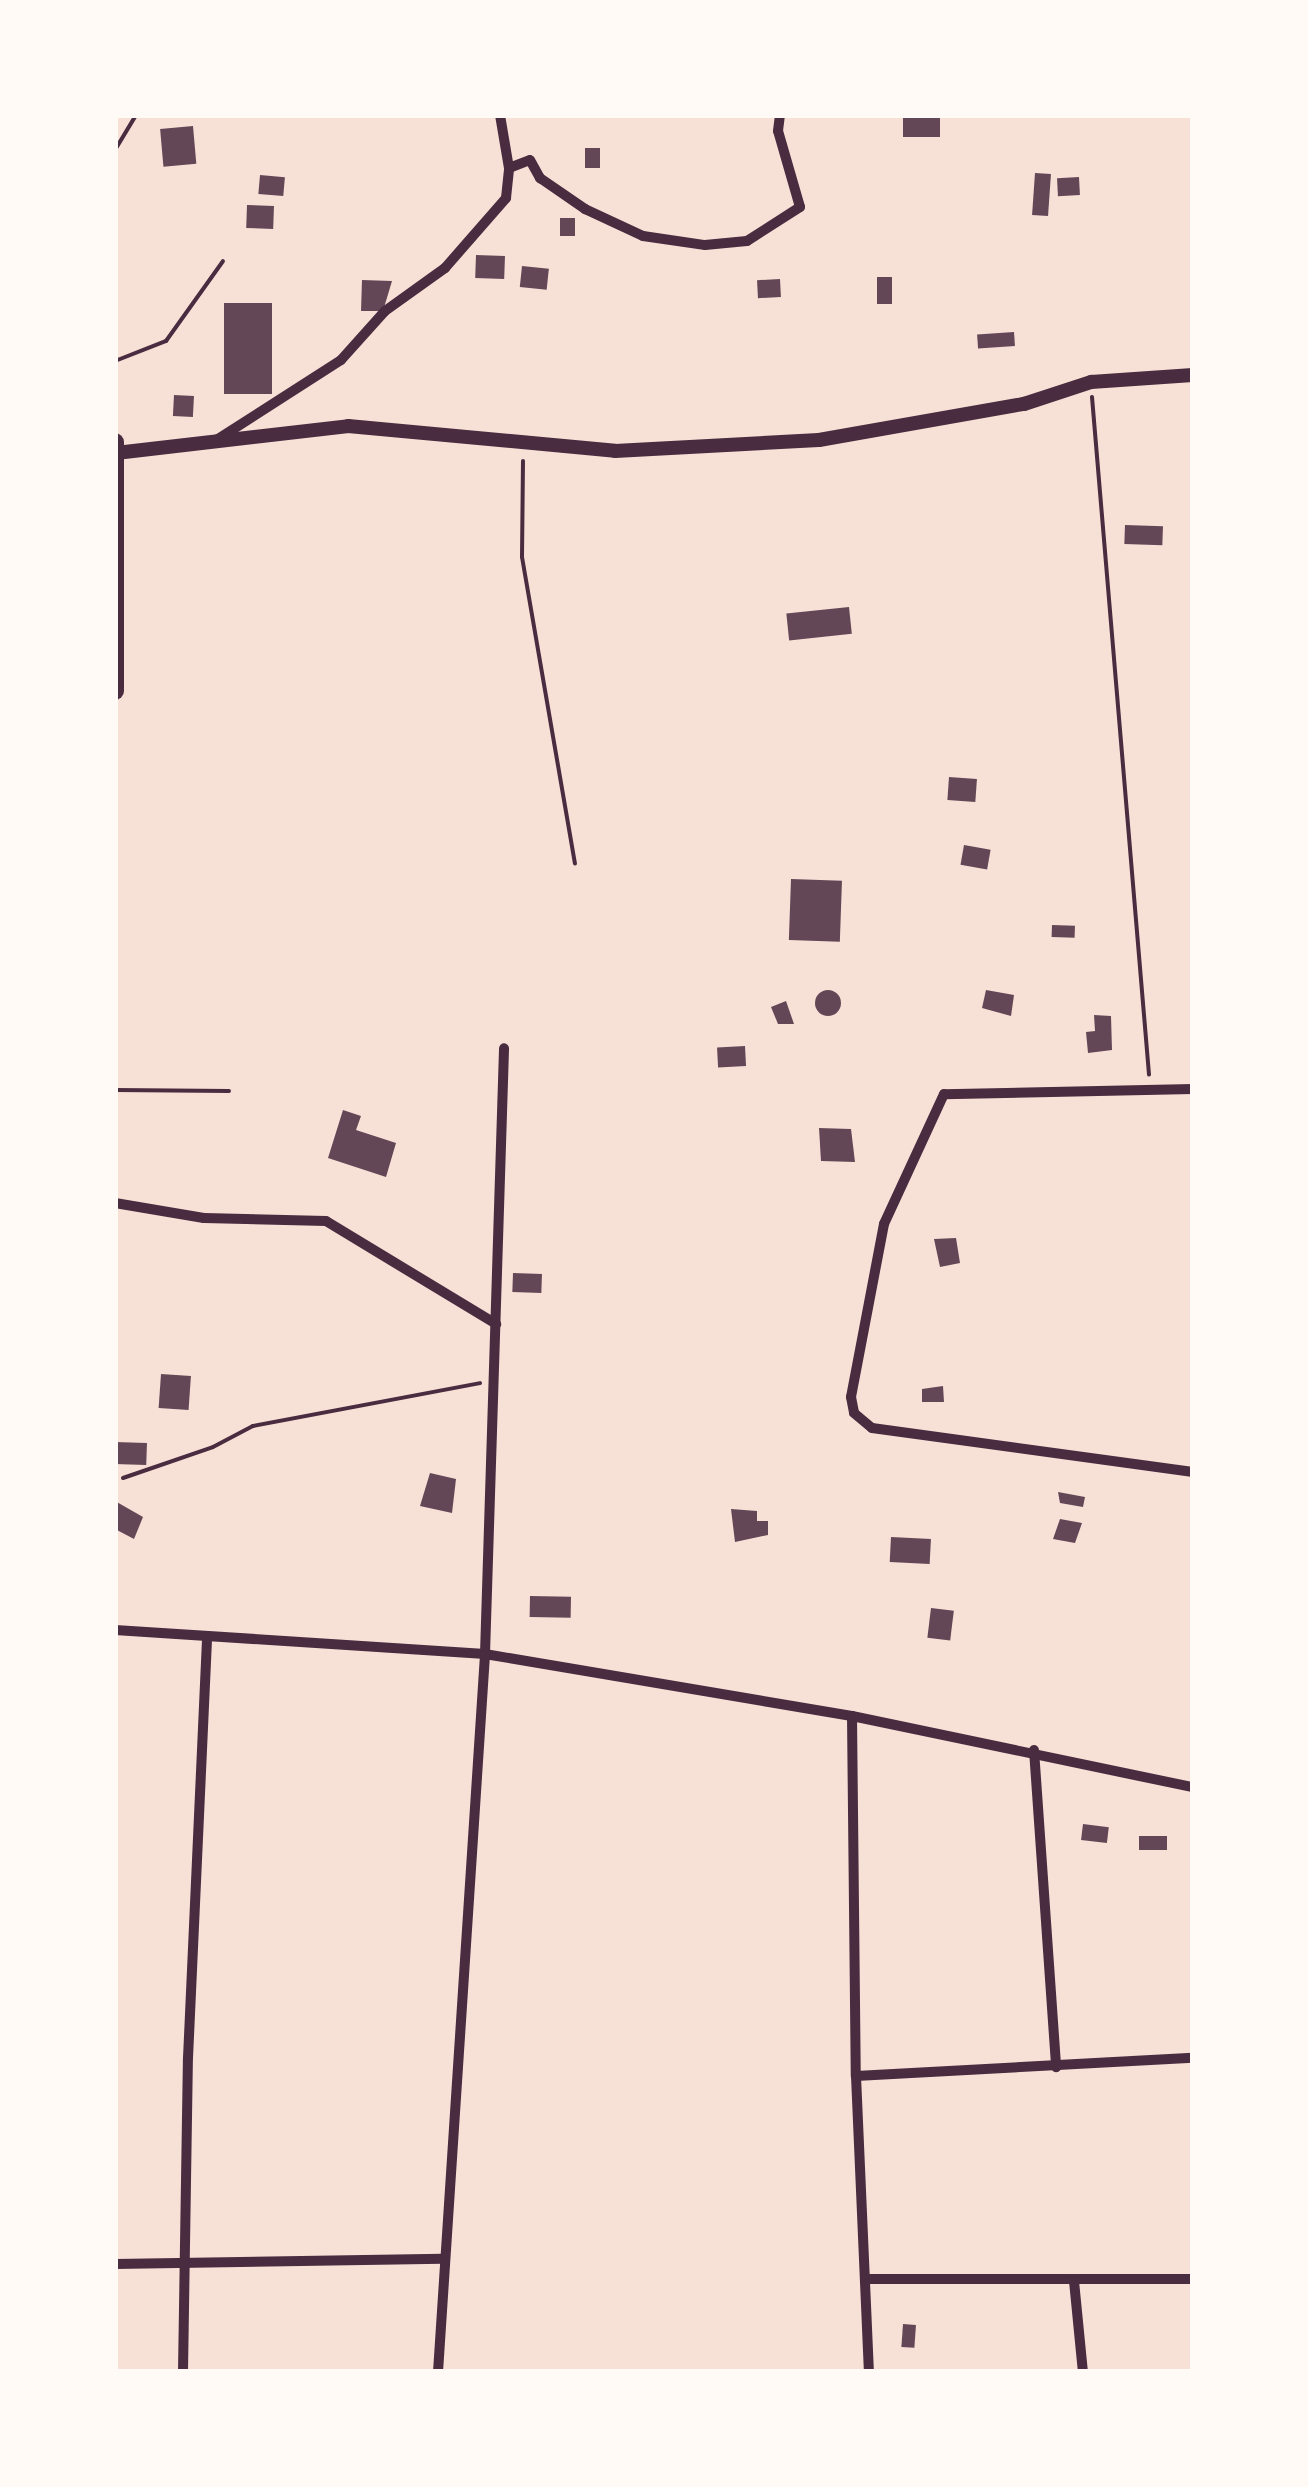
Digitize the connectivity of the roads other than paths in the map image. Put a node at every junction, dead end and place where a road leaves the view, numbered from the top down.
1 (500, 115) edge
2 (780, 115) edge
3 (509, 168) junction
4 (1193, 375) edge
5 (115, 442) edge
6 (213, 442) junction
7 (116, 453) edge
8 (116, 629) edge
9 (115, 690) edge
10 (504, 1048) dead end
11 (1193, 1089) edge
12 (115, 1204) edge
13 (496, 1324) junction
14 (1193, 1472) edge
15 (115, 1630) edge
16 (207, 1636) junction
17 (485, 1654) junction
18 (852, 1716) junction
19 (1034, 1750) junction
20 (1193, 1786) edge
21 (1193, 2058) edge
22 (1056, 2066) junction
23 (856, 2076) junction
24 (443, 2259) junction
25 (115, 2264) edge
26 (182, 2266) junction
27 (866, 2279) junction
28 (1193, 2279) edge
29 (1074, 2281) junction
30 (183, 2372) edge
31 (438, 2372) edge
32 (870, 2372) edge
33 (1083, 2372) edge

1 - 3 street
2 - 3 street
3 - 6 street
4 - 6 street
5 - 7 main road
6 - 7 street
7 - 8 main road
8 - 9 main road
10 - 13 street
11 - 14 street
12 - 13 street
13 - 17 street
15 - 16 street
16 - 17 street
16 - 26 street
17 - 18 street
17 - 24 street
18 - 19 street
18 - 23 street
19 - 20 street
19 - 22 street
21 - 22 street
22 - 23 street
23 - 27 street
24 - 26 street
24 - 31 street
25 - 26 street
26 - 30 street
27 - 29 street
27 - 32 street
28 - 29 street
29 - 33 street

